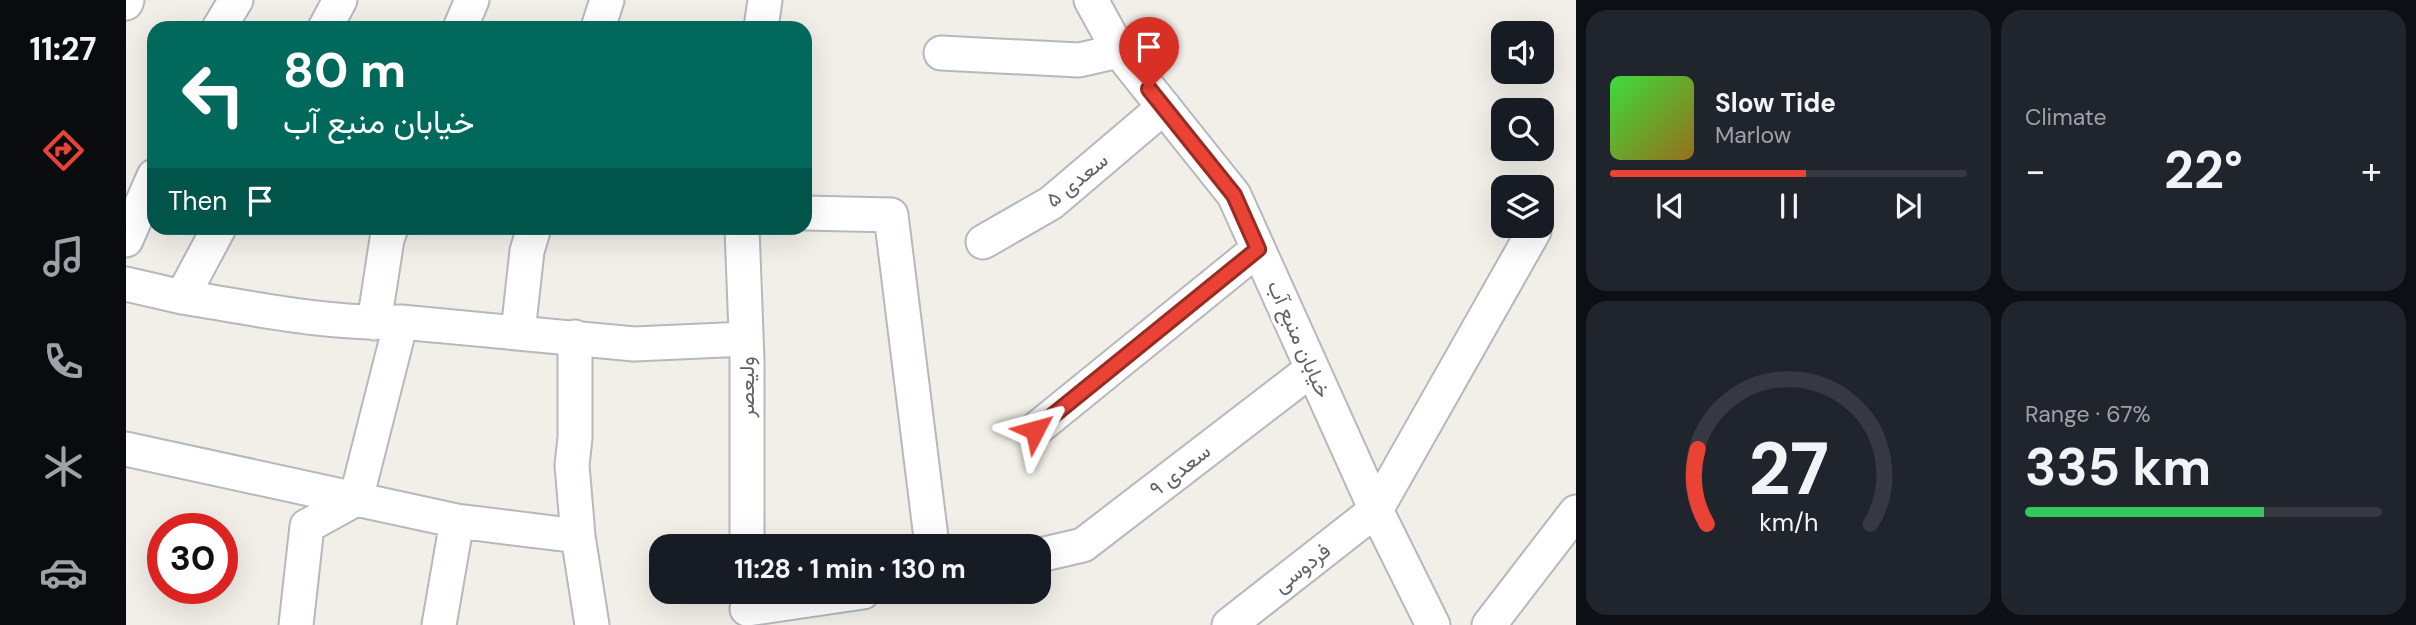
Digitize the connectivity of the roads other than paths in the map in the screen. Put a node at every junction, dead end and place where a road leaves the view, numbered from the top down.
1 (236, 0) edge
2 (340, 0) edge
3 (472, 0) edge
4 (607, 0) edge
5 (765, 0) edge
6 (1091, 0) edge
7 (223, 21) edge
8 (329, 21) edge
9 (463, 21) edge
10 (600, 21) edge
11 (762, 21) edge
12 (1119, 51) junction
13 (941, 53) dead end
14 (1164, 107) junction
15 (147, 192) edge
16 (812, 214) edge
17 (215, 235) edge
18 (388, 235) edge
19 (532, 235) edge
20 (742, 235) edge
21 (1530, 238) edge
22 (126, 240) edge
23 (983, 242) dead end
24 (1258, 249) junction
25 (126, 284) edge
26 (182, 297) junction
27 (388, 323) junction
28 (519, 332) junction
29 (575, 337) junction
30 (746, 339) junction
31 (1312, 369) junction
32 (1035, 430) dead end
33 (126, 449) edge
34 (356, 499) junction
35 (1376, 510) junction
36 (1576, 512) edge
37 (457, 521) junction
38 (747, 534) edge
39 (931, 534) edge
40 (578, 536) junction
41 (1051, 552) edge
42 (776, 604) edge
43 (747, 608) edge
44 (296, 625) edge
45 (439, 625) edge
46 (592, 625) edge
47 (1229, 625) edge
48 (1433, 625) edge
49 (1489, 625) edge

1 - 7 street
2 - 8 street
3 - 9 street
4 - 10 street
5 - 11 street
6 - 12 street, خیابان منبع آب
12 - 13 street
12 - 14 street, خیابان منبع آب
14 - 23 street, سعدی ۵
14 - 24 street, خیابان منبع آب
15 - 22 street
16 - 39 street
17 - 26 street
18 - 27 street
19 - 28 street
20 - 30 street, ولیعصر
21 - 35 street
24 - 31 street, خیابان منبع آب
24 - 32 street
25 - 26 street
26 - 27 street
27 - 28 street
27 - 34 street
28 - 29 street
29 - 30 street
29 - 40 street
30 - 38 street, ولیعصر
31 - 35 street, خیابان منبع آب
31 - 41 street, سعدی ۹
33 - 34 street
34 - 37 street
34 - 44 street
35 - 47 street, فردوسی
35 - 48 street, خیابان منبع آب
36 - 49 street
37 - 40 street
37 - 45 street
40 - 46 street
42 - 43 street

